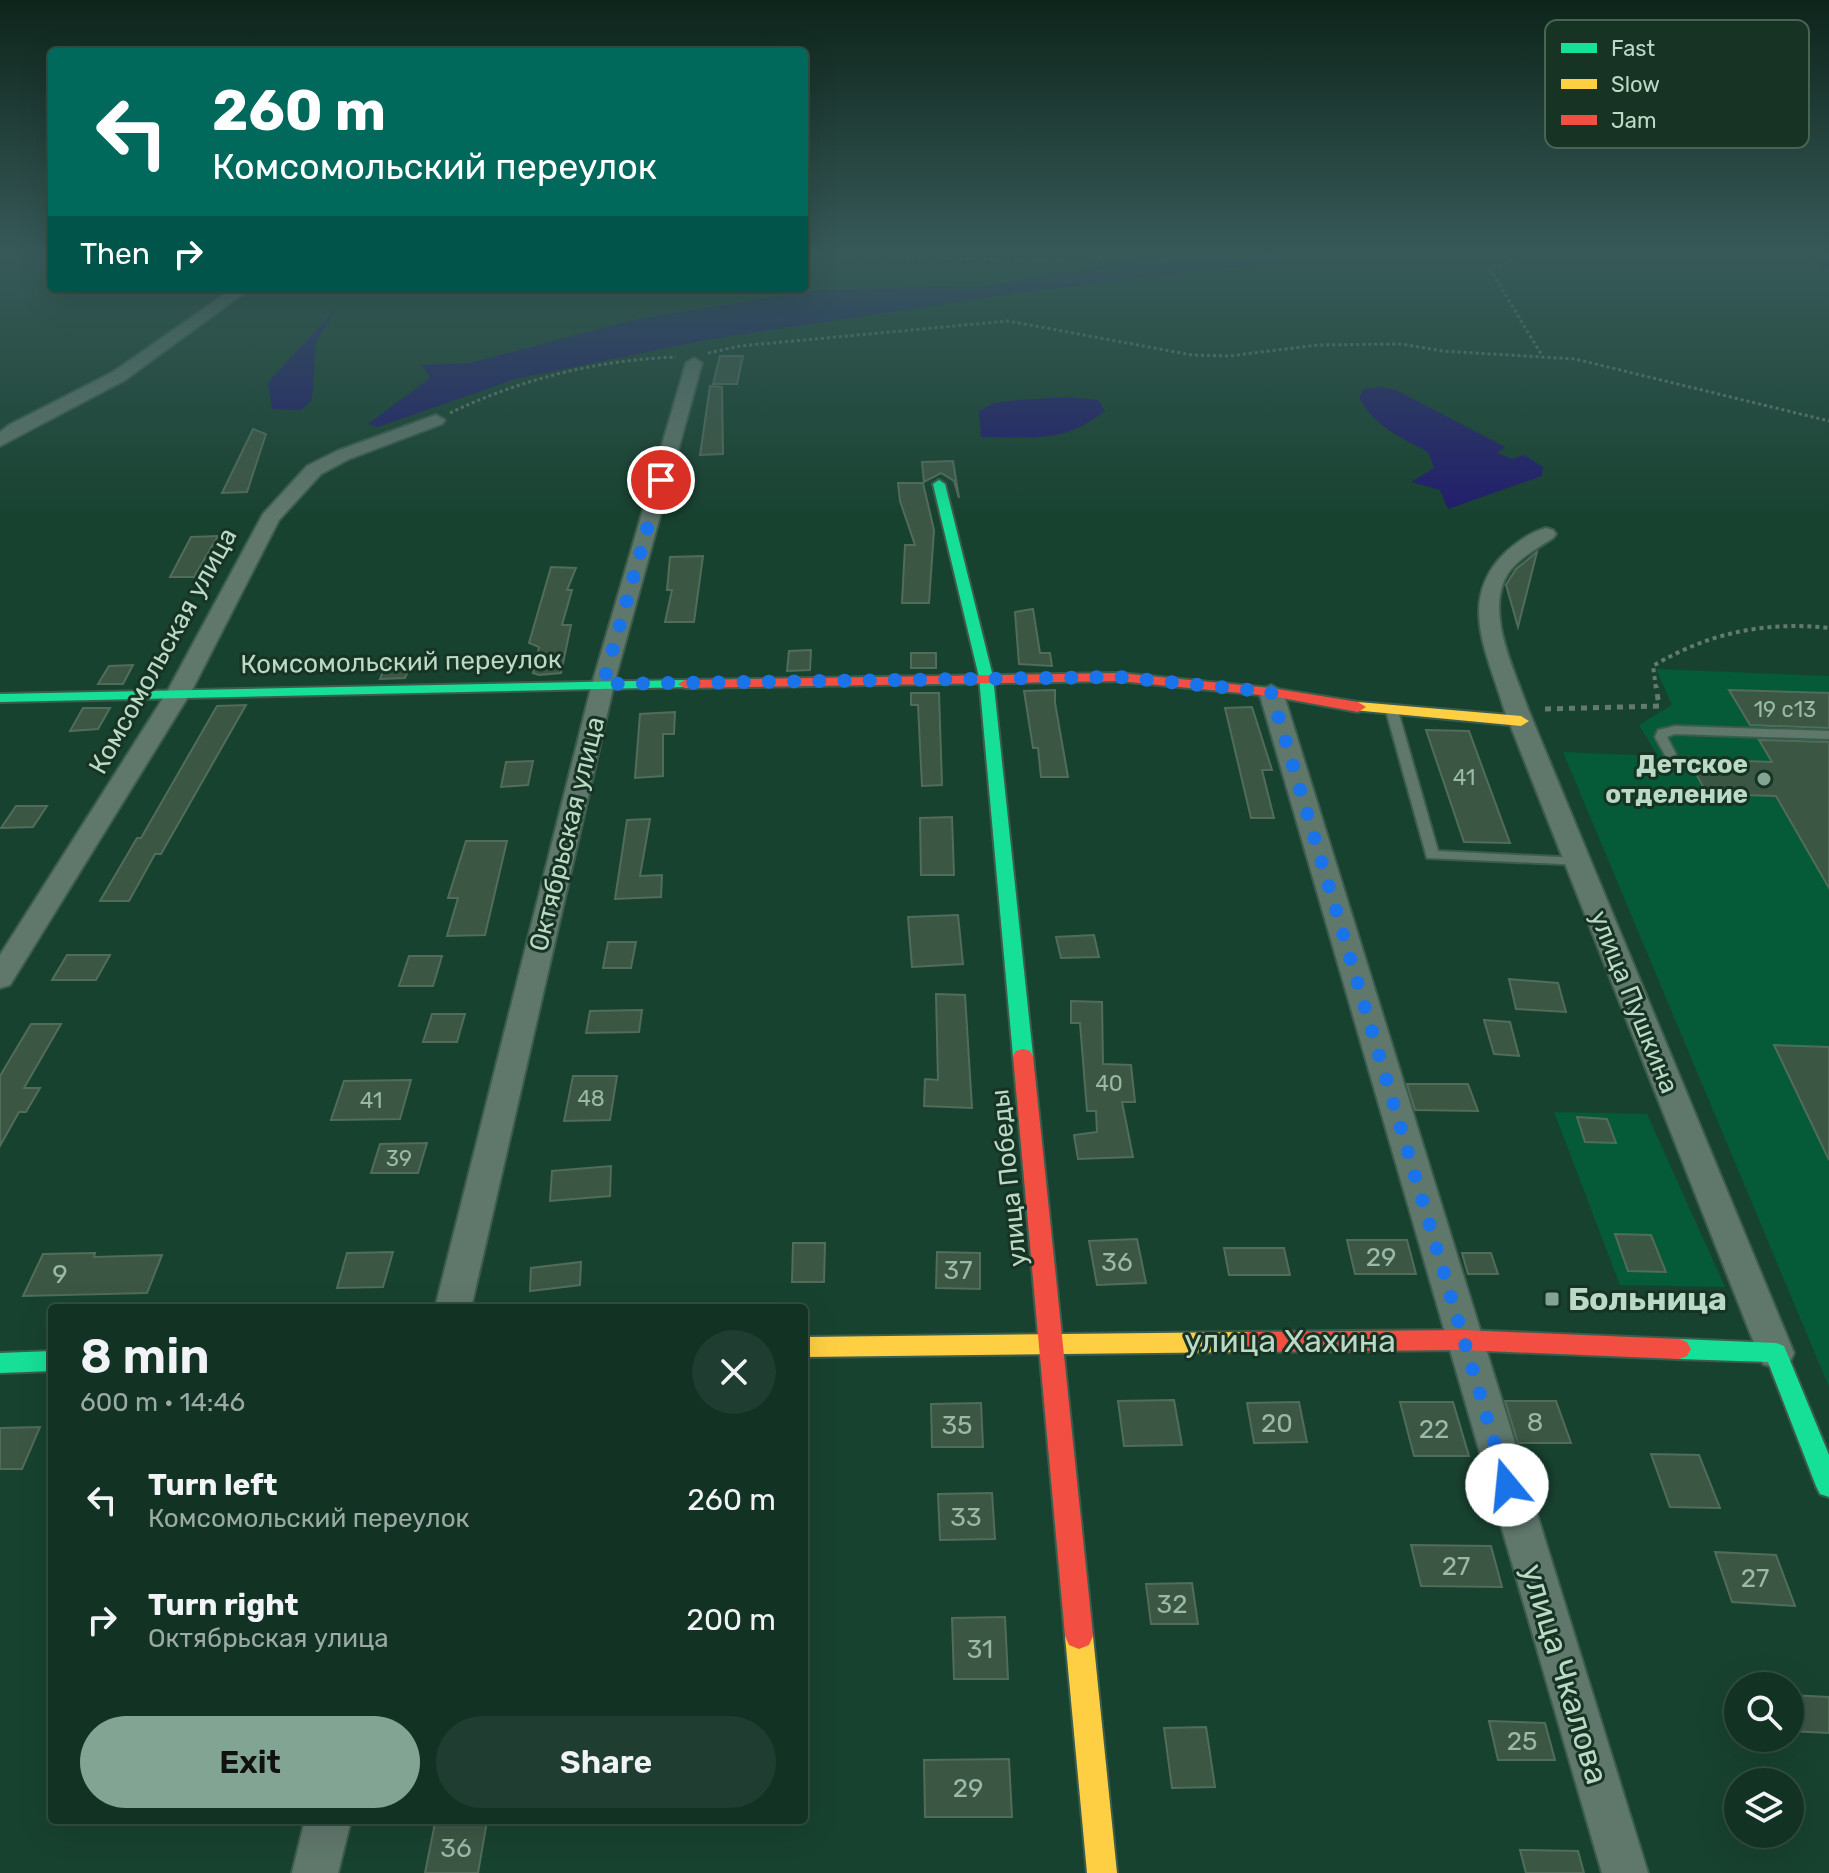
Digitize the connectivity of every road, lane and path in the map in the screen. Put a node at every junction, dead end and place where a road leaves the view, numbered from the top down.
1 (167, 342) edge
2 (777, 342) edge
3 (1127, 342) edge
4 (1534, 342) edge
5 (1542, 355) junction
6 (694, 363) junction
7 (436, 420) joint
8 (1829, 421) edge
9 (0, 441) edge
10 (939, 484) dead end
11 (1546, 534) dead end
12 (1829, 628) edge
13 (986, 677) junction
14 (603, 684) junction
15 (179, 692) junction
16 (1271, 692) junction
17 (0, 698) edge
18 (1392, 711) junction
19 (1518, 715) junction
20 (1829, 735) edge
21 (1670, 754) dead end
22 (1578, 862) junction
23 (0, 978) edge
24 (454, 1304) edge
25 (1463, 1340) junction
26 (1051, 1343) junction
27 (808, 1347) edge
28 (1776, 1353) junction
29 (48, 1361) edge
30 (0, 1363) edge
31 (1826, 1473) edge
32 (327, 1824) edge
33 (315, 1873) edge
34 (1102, 1873) edge
35 (1625, 1873) edge

1 - 9 street
2 - 6 path
3 - 5 path
4 - 5 path
5 - 8 path
6 - 7 path
6 - 14 street, Октябрьская улица
7 - 15 street, Комсомольская улица
10 - 13 street, улица Победы
11 - 19 street, улица Пушкина
12 - 19 path
13 - 14 street, Комсомольский переулок
13 - 16 street, Комсомольский переулок
13 - 26 street, улица Победы
14 - 15 street, Комсомольский переулок
14 - 24 street, Октябрьская улица
15 - 17 street, Комсомольский переулок
15 - 23 street, Комсомольская улица
16 - 18 street, Комсомольский переулок
16 - 25 street, улица Чкалова
18 - 19 street, Комсомольский переулок
18 - 22 lane
19 - 22 street, улица Пушкина
20 - 21 lane
22 - 28 street, улица Пушкина
25 - 26 street, улица Хахина
25 - 28 street, улица Хахина
25 - 35 street, улица Чкалова
26 - 27 street, улица Хахина
26 - 34 street, улица Победы
28 - 31 street, улица Пушкина
29 - 30 street
32 - 33 street

